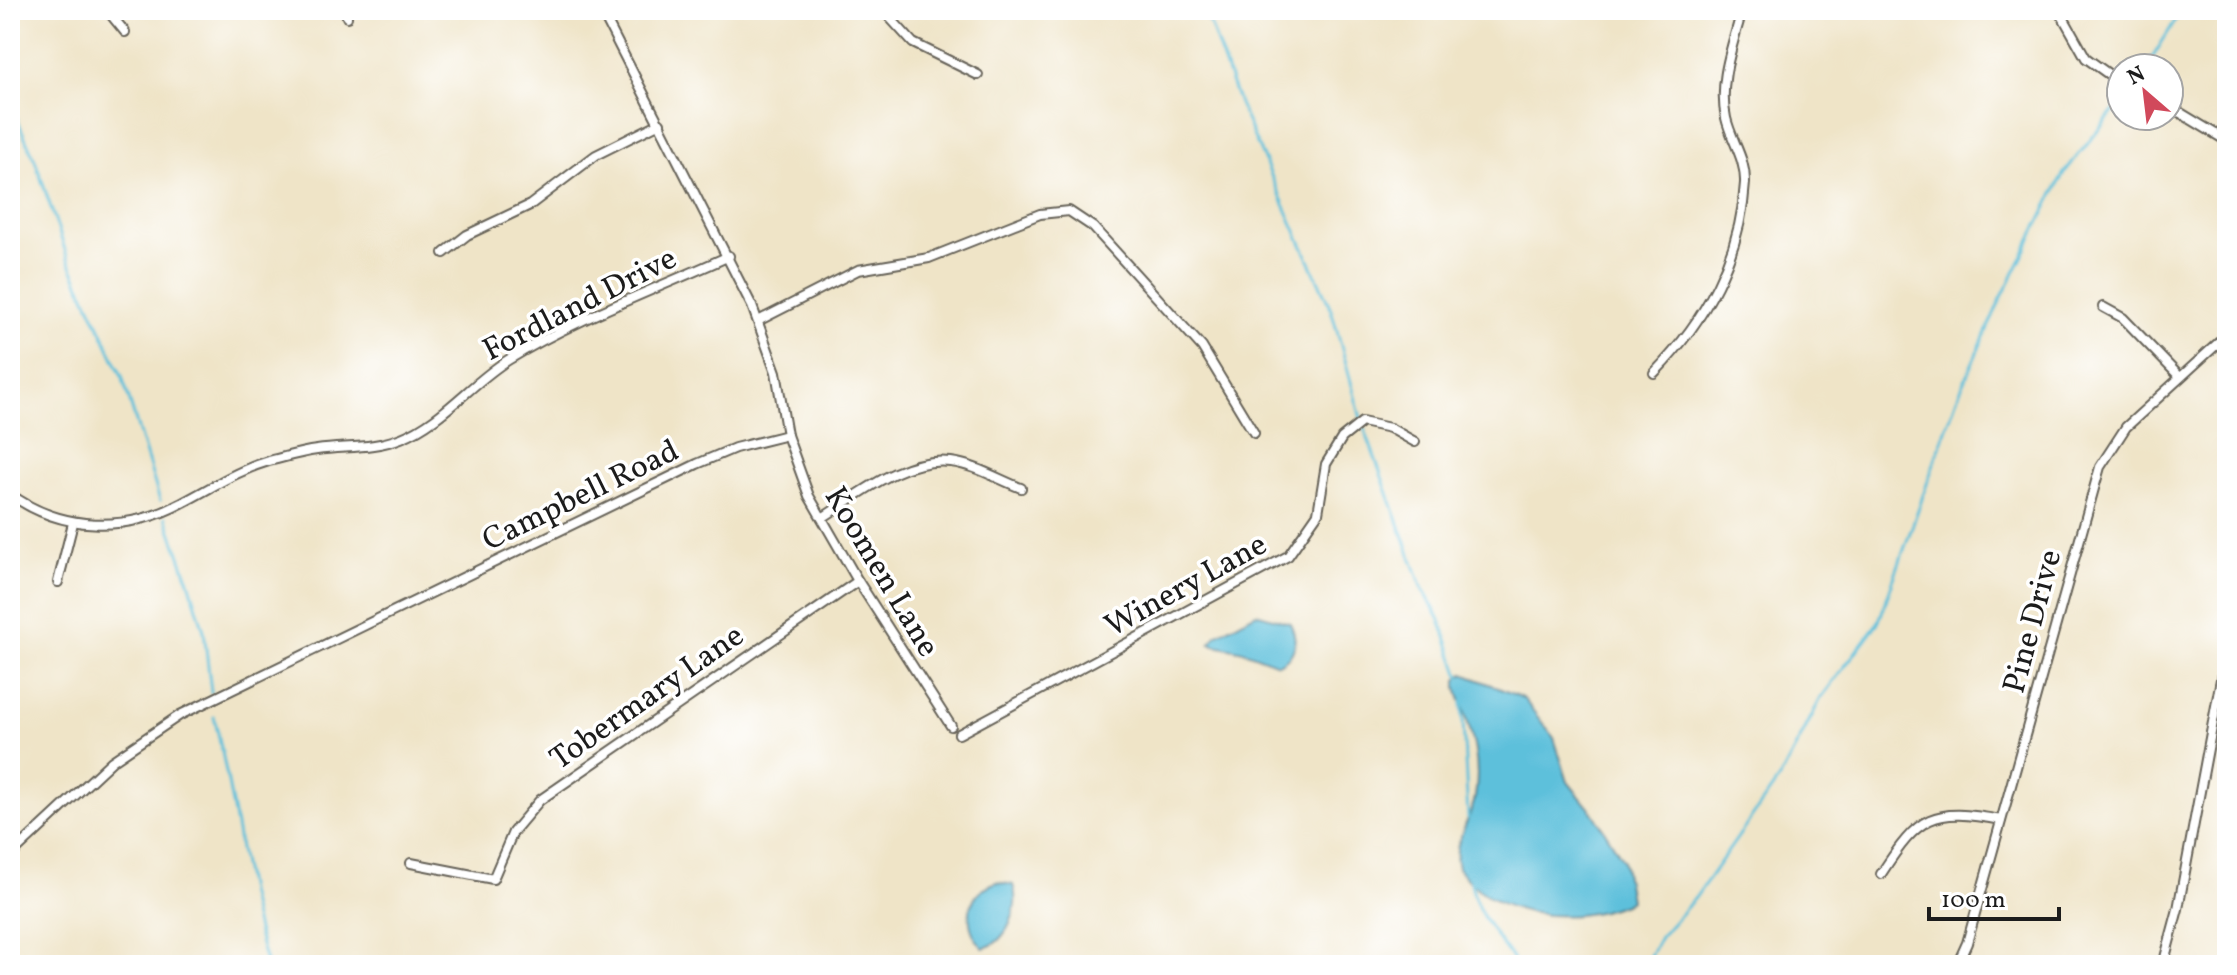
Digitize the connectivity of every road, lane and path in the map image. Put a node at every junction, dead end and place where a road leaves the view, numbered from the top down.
1 (107, 10) edge
2 (601, 10) edge
3 (883, 10) edge
4 (1742, 10) edge
5 (2059, 10) edge
6 (125, 32) dead end
7 (2105, 72) edge
8 (978, 75) dead end
9 (2185, 116) edge
10 (660, 123) junction
11 (2227, 141) edge
12 (444, 253) dead end
13 (729, 256) junction
14 (2103, 307) dead end
15 (758, 321) junction
16 (2227, 335) edge
17 (1654, 373) dead end
18 (2180, 377) junction
19 (1254, 433) dead end
20 (787, 435) junction
21 (1415, 442) dead end
22 (1021, 488) dead end
23 (10, 494) edge
24 (822, 518) junction
25 (73, 523) junction
26 (858, 581) junction
27 (58, 582) dead end
28 (2227, 647) edge
29 (951, 726) dead end
30 (959, 734) dead end
31 (2001, 820) junction
32 (10, 856) edge
33 (411, 863) dead end
34 (1881, 874) dead end
35 (1957, 965) edge
36 (2163, 965) edge

1 - 6 street
2 - 10 street
3 - 8 street
4 - 17 street
5 - 7 street
9 - 11 street
10 - 12 street
10 - 13 street
13 - 15 street
13 - 25 street, Fordland Drive
14 - 18 street
15 - 19 street
15 - 20 street
16 - 18 street, Pine Drive
18 - 31 street, Pine Drive
20 - 24 street, Koomen Lane
20 - 32 street, Campbell Road
21 - 30 street, Winery Lane
22 - 24 street
23 - 25 street, Fordland Drive
24 - 26 street, Koomen Lane
25 - 27 street
26 - 29 street, Koomen Lane
26 - 33 street, Tobermary Lane
28 - 36 street
31 - 34 street
31 - 35 street, Pine Drive

